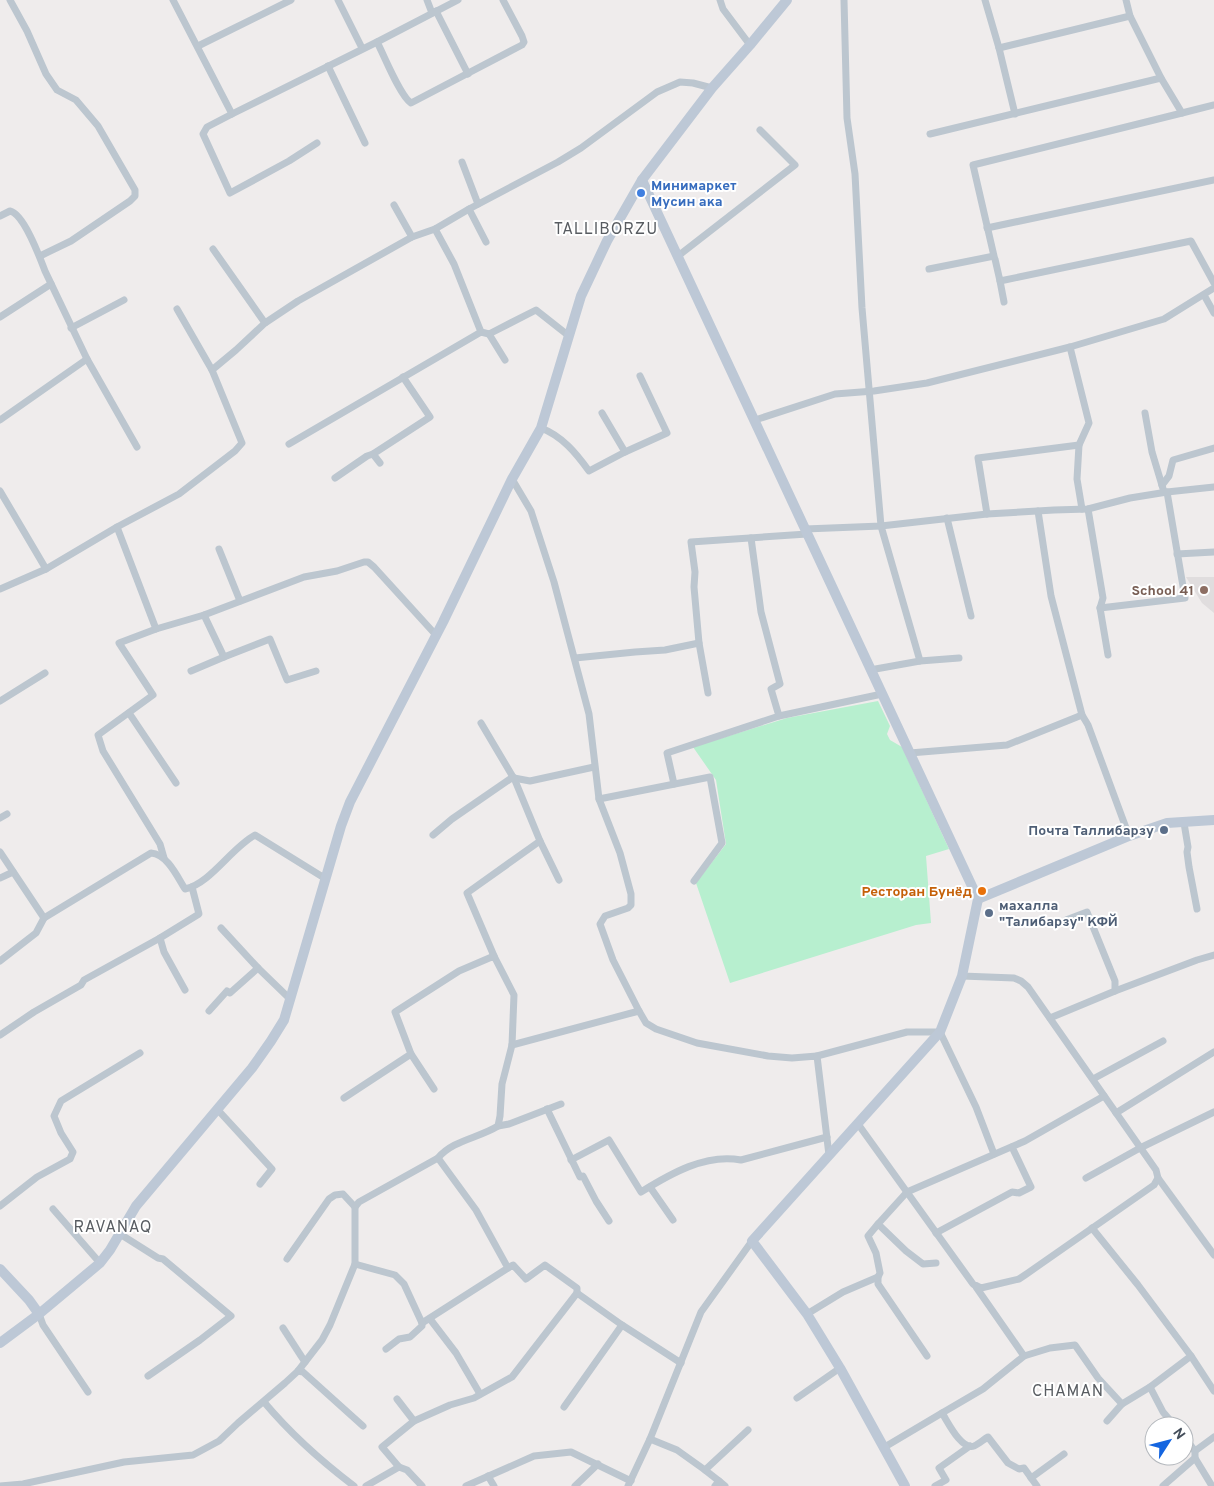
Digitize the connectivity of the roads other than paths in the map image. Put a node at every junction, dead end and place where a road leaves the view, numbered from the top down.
1 (10, 0) edge
2 (173, 0) edge
3 (291, 0) edge
4 (338, 0) edge
5 (427, 0) edge
6 (458, 0) edge
7 (503, 0) edge
8 (720, 0) edge
9 (787, 0) edge
10 (844, 0) edge
11 (985, 0) edge
12 (1126, 0) edge
13 (434, 12) junction
14 (1130, 16) junction
15 (377, 42) junction
16 (750, 45) junction
17 (198, 46) junction
18 (362, 48) junction
19 (999, 48) junction
20 (328, 66) junction
21 (468, 74) junction
22 (1161, 78) junction
23 (712, 88) junction
24 (1214, 105) edge
25 (1182, 113) junction
26 (232, 114) junction
27 (1015, 114) junction
28 (760, 130) dead end
29 (930, 134) dead end
30 (317, 143) dead end
31 (366, 143) dead end
32 (462, 162) dead end
33 (642, 180) junction
34 (1214, 180) edge
35 (478, 204) junction
36 (394, 206) dead end
37 (469, 208) junction
38 (0, 216) edge
39 (987, 228) junction
40 (435, 229) junction
41 (412, 237) junction
42 (486, 242) dead end
43 (213, 249) dead end
44 (40, 256) junction
45 (678, 256) junction
46 (995, 260) dead end
47 (929, 268) dead end
48 (1000, 281) junction
49 (1214, 283) edge
50 (51, 284) junction
51 (1214, 288) edge
52 (1204, 295) junction
53 (124, 300) dead end
54 (1004, 302) dead end
55 (178, 309) dead end
56 (1214, 313) edge
57 (0, 317) edge
58 (265, 323) junction
59 (71, 328) junction
60 (481, 332) junction
61 (489, 334) junction
62 (569, 336) junction
63 (1070, 347) junction
64 (87, 359) junction
65 (505, 360) dead end
66 (212, 370) junction
67 (640, 376) dead end
68 (403, 377) junction
69 (869, 391) junction
70 (602, 413) dead end
71 (1145, 413) dead end
72 (0, 420) edge
73 (755, 420) junction
74 (541, 428) junction
75 (289, 444) dead end
76 (1079, 445) junction
77 (137, 447) dead end
78 (1214, 448) edge
79 (625, 452) junction
80 (373, 454) junction
81 (380, 463) dead end
82 (335, 478) dead end
83 (512, 479) junction
84 (1214, 487) edge
85 (1164, 490) junction
86 (0, 491) edge
87 (1085, 509) junction
88 (1038, 511) junction
89 (987, 514) junction
90 (947, 518) junction
91 (881, 526) junction
92 (117, 527) junction
93 (806, 531) junction
94 (751, 538) junction
95 (219, 549) dead end
96 (1214, 552) edge
97 (1177, 554) junction
98 (46, 569) junction
99 (0, 589) edge
100 (240, 601) junction
101 (1100, 608) junction
102 (204, 614) junction
103 (971, 616) dead end
104 (156, 629) junction
105 (435, 634) junction
106 (699, 643) junction
107 (1108, 655) dead end
108 (224, 657) junction
109 (576, 658) junction
110 (960, 658) dead end
111 (920, 660) junction
112 (870, 670) junction
113 (191, 671) dead end
114 (316, 671) dead end
115 (45, 673) dead end
116 (708, 693) dead end
117 (882, 694) junction
118 (0, 701) edge
119 (128, 713) junction
120 (1082, 715) junction
121 (779, 716) junction
122 (481, 723) dead end
123 (910, 753) junction
124 (594, 766) junction
125 (514, 777) junction
126 (176, 783) dead end
127 (674, 784) junction
128 (598, 799) junction
129 (7, 814) dead end
130 (0, 818) edge
131 (1214, 820) edge
132 (1184, 823) junction
133 (432, 835) dead end
134 (1129, 836) junction
135 (540, 841) junction
136 (0, 852) edge
137 (164, 858) junction
138 (13, 872) junction
139 (0, 878) edge
140 (326, 879) junction
141 (559, 880) dead end
142 (694, 881) dead end
143 (192, 887) junction
144 (978, 900) junction
145 (1197, 909) dead end
146 (44, 918) junction
147 (1066, 920) dead end
148 (221, 928) dead end
149 (160, 938) junction
150 (1214, 955) edge
151 (494, 956) junction
152 (0, 961) edge
153 (258, 968) junction
154 (962, 976) junction
155 (185, 990) dead end
156 (1115, 991) junction
157 (290, 999) junction
158 (209, 1011) dead end
159 (639, 1011) junction
160 (1050, 1018) junction
161 (940, 1032) junction
162 (0, 1035) edge
163 (1163, 1040) dead end
164 (512, 1045) junction
165 (1214, 1052) edge
166 (140, 1053) dead end
167 (411, 1054) junction
168 (816, 1056) junction
169 (1092, 1079) junction
170 (434, 1089) dead end
171 (1104, 1096) junction
172 (344, 1098) dead end
173 (561, 1104) dead end
174 (217, 1109) junction
175 (547, 1109) junction
176 (1214, 1112) edge
177 (1116, 1113) junction
178 (858, 1124) junction
179 (498, 1126) junction
180 (827, 1137) junction
181 (1012, 1147) junction
182 (1140, 1148) junction
183 (994, 1154) junction
184 (829, 1155) junction
185 (438, 1158) junction
186 (571, 1160) junction
187 (1086, 1178) dead end
188 (1158, 1178) junction
189 (260, 1184) dead end
190 (650, 1187) junction
191 (907, 1192) junction
192 (0, 1206) edge
193 (355, 1207) junction
194 (53, 1209) dead end
195 (673, 1220) dead end
196 (609, 1221) dead end
197 (878, 1224) junction
198 (1092, 1228) junction
199 (936, 1233) junction
200 (120, 1234) junction
201 (752, 1241) junction
202 (1214, 1254) edge
203 (287, 1259) dead end
204 (100, 1263) junction
205 (936, 1263) dead end
206 (355, 1264) junction
207 (508, 1268) junction
208 (0, 1270) edge
209 (878, 1276) junction
210 (976, 1287) junction
211 (577, 1293) junction
212 (39, 1314) junction
213 (806, 1314) junction
214 (430, 1319) junction
215 (422, 1323) junction
216 (622, 1325) junction
217 (283, 1328) dead end
218 (0, 1343) edge
219 (386, 1348) dead end
220 (927, 1356) dead end
221 (1024, 1356) junction
222 (1191, 1356) junction
223 (305, 1362) junction
224 (681, 1362) junction
225 (840, 1368) junction
226 (298, 1371) junction
227 (148, 1376) dead end
228 (1150, 1387) junction
229 (1214, 1391) edge
230 (88, 1392) dead end
231 (480, 1394) junction
232 (797, 1398) dead end
233 (397, 1399) dead end
234 (264, 1402) junction
235 (1122, 1404) junction
236 (564, 1407) dead end
237 (942, 1413) junction
238 (1167, 1416) edge
239 (414, 1421) junction
240 (1107, 1421) dead end
241 (363, 1426) dead end
242 (748, 1430) dead end
243 (1214, 1437) edge
244 (650, 1439) junction
245 (970, 1446) junction
246 (883, 1448) junction
247 (1064, 1454) dead end
248 (1195, 1454) junction
249 (598, 1464) junction
250 (399, 1467) junction
251 (705, 1470) junction
252 (488, 1476) junction
253 (1031, 1478) junction
254 (629, 1484) edge
255 (720, 1484) edge
256 (0, 1486) edge
257 (354, 1486) edge
258 (366, 1486) edge
259 (422, 1486) edge
260 (466, 1486) edge
261 (494, 1486) edge
262 (575, 1486) edge
263 (905, 1486) edge
264 (935, 1486) edge
265 (1037, 1486) edge
266 (1163, 1486) edge
267 (1212, 1486) edge

1 - 44 street
2 - 17 street
3 - 17 street
4 - 18 street
5 - 13 street
6 - 13 street
7 - 21 street
8 - 16 street
9 - 16 street
10 - 69 street
11 - 19 street
12 - 14 street
13 - 15 street
13 - 21 street
14 - 19 street
14 - 22 street
15 - 18 street
15 - 21 street
16 - 23 street
17 - 26 street
18 - 20 street
19 - 27 street
20 - 26 street
20 - 31 street
22 - 25 street
22 - 27 street
23 - 33 street
23 - 35 street
24 - 25 street
25 - 39 street
26 - 30 street
27 - 29 street
28 - 45 street
32 - 35 street
33 - 45 street
33 - 62 street
34 - 39 street
35 - 37 street
36 - 41 street
37 - 40 street
37 - 42 street
38 - 44 street
39 - 47 street
40 - 41 street
40 - 60 street
41 - 58 street
43 - 58 street
44 - 50 street
45 - 73 street
46 - 48 street
48 - 49 street
48 - 54 street
50 - 57 street
50 - 59 street
51 - 52 street
52 - 56 street
52 - 63 street
53 - 59 street
55 - 66 street
58 - 66 street
59 - 64 street
60 - 61 street
60 - 68 street
61 - 62 street
61 - 65 street
62 - 74 street
63 - 69 street
63 - 76 street
64 - 72 street
64 - 77 street
66 - 92 street
67 - 79 street
68 - 75 street
68 - 80 street
69 - 73 street
69 - 91 street
70 - 79 street
71 - 85 street
73 - 93 street
74 - 79 street
74 - 83 street
76 - 87 street
76 - 89 street
78 - 85 street
80 - 81 street
80 - 82 street
83 - 105 street
83 - 109 street
84 - 85 street
85 - 87 street
85 - 97 street
86 - 98 street
87 - 88 street
87 - 101 street
88 - 89 street
88 - 120 street
89 - 90 street
90 - 91 street
90 - 103 street
91 - 93 street
91 - 111 street
92 - 98 street
92 - 104 street
93 - 94 street
93 - 112 street
94 - 106 street
94 - 121 street
95 - 100 street
96 - 97 street
97 - 101 street
98 - 99 street
100 - 102 street
100 - 105 street
101 - 107 street
102 - 104 street
102 - 108 street
104 - 119 street
105 - 140 street
106 - 109 street
106 - 116 street
108 - 113 street
108 - 114 street
109 - 124 street
110 - 111 street
111 - 112 street
112 - 117 street
115 - 118 street
117 - 121 street
117 - 123 street
119 - 126 street
119 - 137 street
120 - 123 street
120 - 134 street
121 - 127 street
122 - 125 street
123 - 144 street
124 - 125 street
124 - 128 street
125 - 133 street
125 - 135 street
127 - 128 street
127 - 142 street
128 - 159 street
129 - 130 street
131 - 132 street
132 - 134 street
132 - 145 street
134 - 144 street
135 - 141 street
135 - 151 street
136 - 138 street
137 - 143 street
137 - 146 street
138 - 139 street
138 - 146 street
140 - 143 street
140 - 157 street
143 - 149 street
144 - 154 street
146 - 152 street
147 - 156 street
148 - 153 street
149 - 155 street
149 - 162 street
150 - 156 street
151 - 164 street
151 - 167 street
153 - 157 street
153 - 158 street
154 - 160 street
154 - 161 street
156 - 160 street
157 - 174 street
159 - 164 street
159 - 168 street
160 - 169 street
161 - 168 street
161 - 178 street
161 - 183 street
163 - 169 street
164 - 179 street
165 - 177 street
166 - 192 street
167 - 170 street
167 - 172 street
168 - 180 street
169 - 171 street
171 - 177 street
171 - 181 street
173 - 175 street
174 - 189 street
174 - 200 street
175 - 179 street
175 - 186 street
176 - 182 street
177 - 182 street
178 - 184 street
178 - 191 street
179 - 185 street
180 - 184 street
180 - 190 street
181 - 183 street
181 - 199 street
182 - 187 street
182 - 188 street
183 - 191 street
184 - 201 street
185 - 193 street
185 - 207 street
186 - 190 street
186 - 196 street
188 - 198 street
188 - 202 street
190 - 195 street
191 - 197 street
191 - 199 street
193 - 203 street
193 - 206 street
194 - 204 street
197 - 205 street
197 - 209 street
198 - 210 street
198 - 222 street
199 - 210 street
200 - 204 street
200 - 227 street
201 - 213 street
201 - 224 street
204 - 212 street
206 - 215 street
206 - 223 street
207 - 211 street
207 - 214 street
208 - 212 street
209 - 213 street
209 - 220 street
210 - 221 street
211 - 216 street
211 - 231 street
212 - 218 street
212 - 230 street
213 - 225 street
214 - 215 street
214 - 231 street
215 - 219 street
216 - 224 street
216 - 236 street
217 - 223 street
221 - 235 street
221 - 237 street
222 - 228 street
222 - 229 street
223 - 226 street
224 - 244 street
225 - 232 street
225 - 246 street
226 - 234 street
226 - 241 street
228 - 235 street
228 - 238 street
231 - 239 street
233 - 239 street
234 - 256 street
234 - 257 street
235 - 240 street
237 - 245 street
237 - 246 street
239 - 250 street
242 - 251 street
243 - 248 street
244 - 251 street
244 - 254 street
245 - 253 street
245 - 264 street
246 - 263 street
247 - 253 street
248 - 266 street
248 - 267 street
249 - 252 street
249 - 254 street
249 - 262 street
250 - 258 street
250 - 259 street
251 - 255 street
252 - 260 street
252 - 261 street
253 - 265 street

